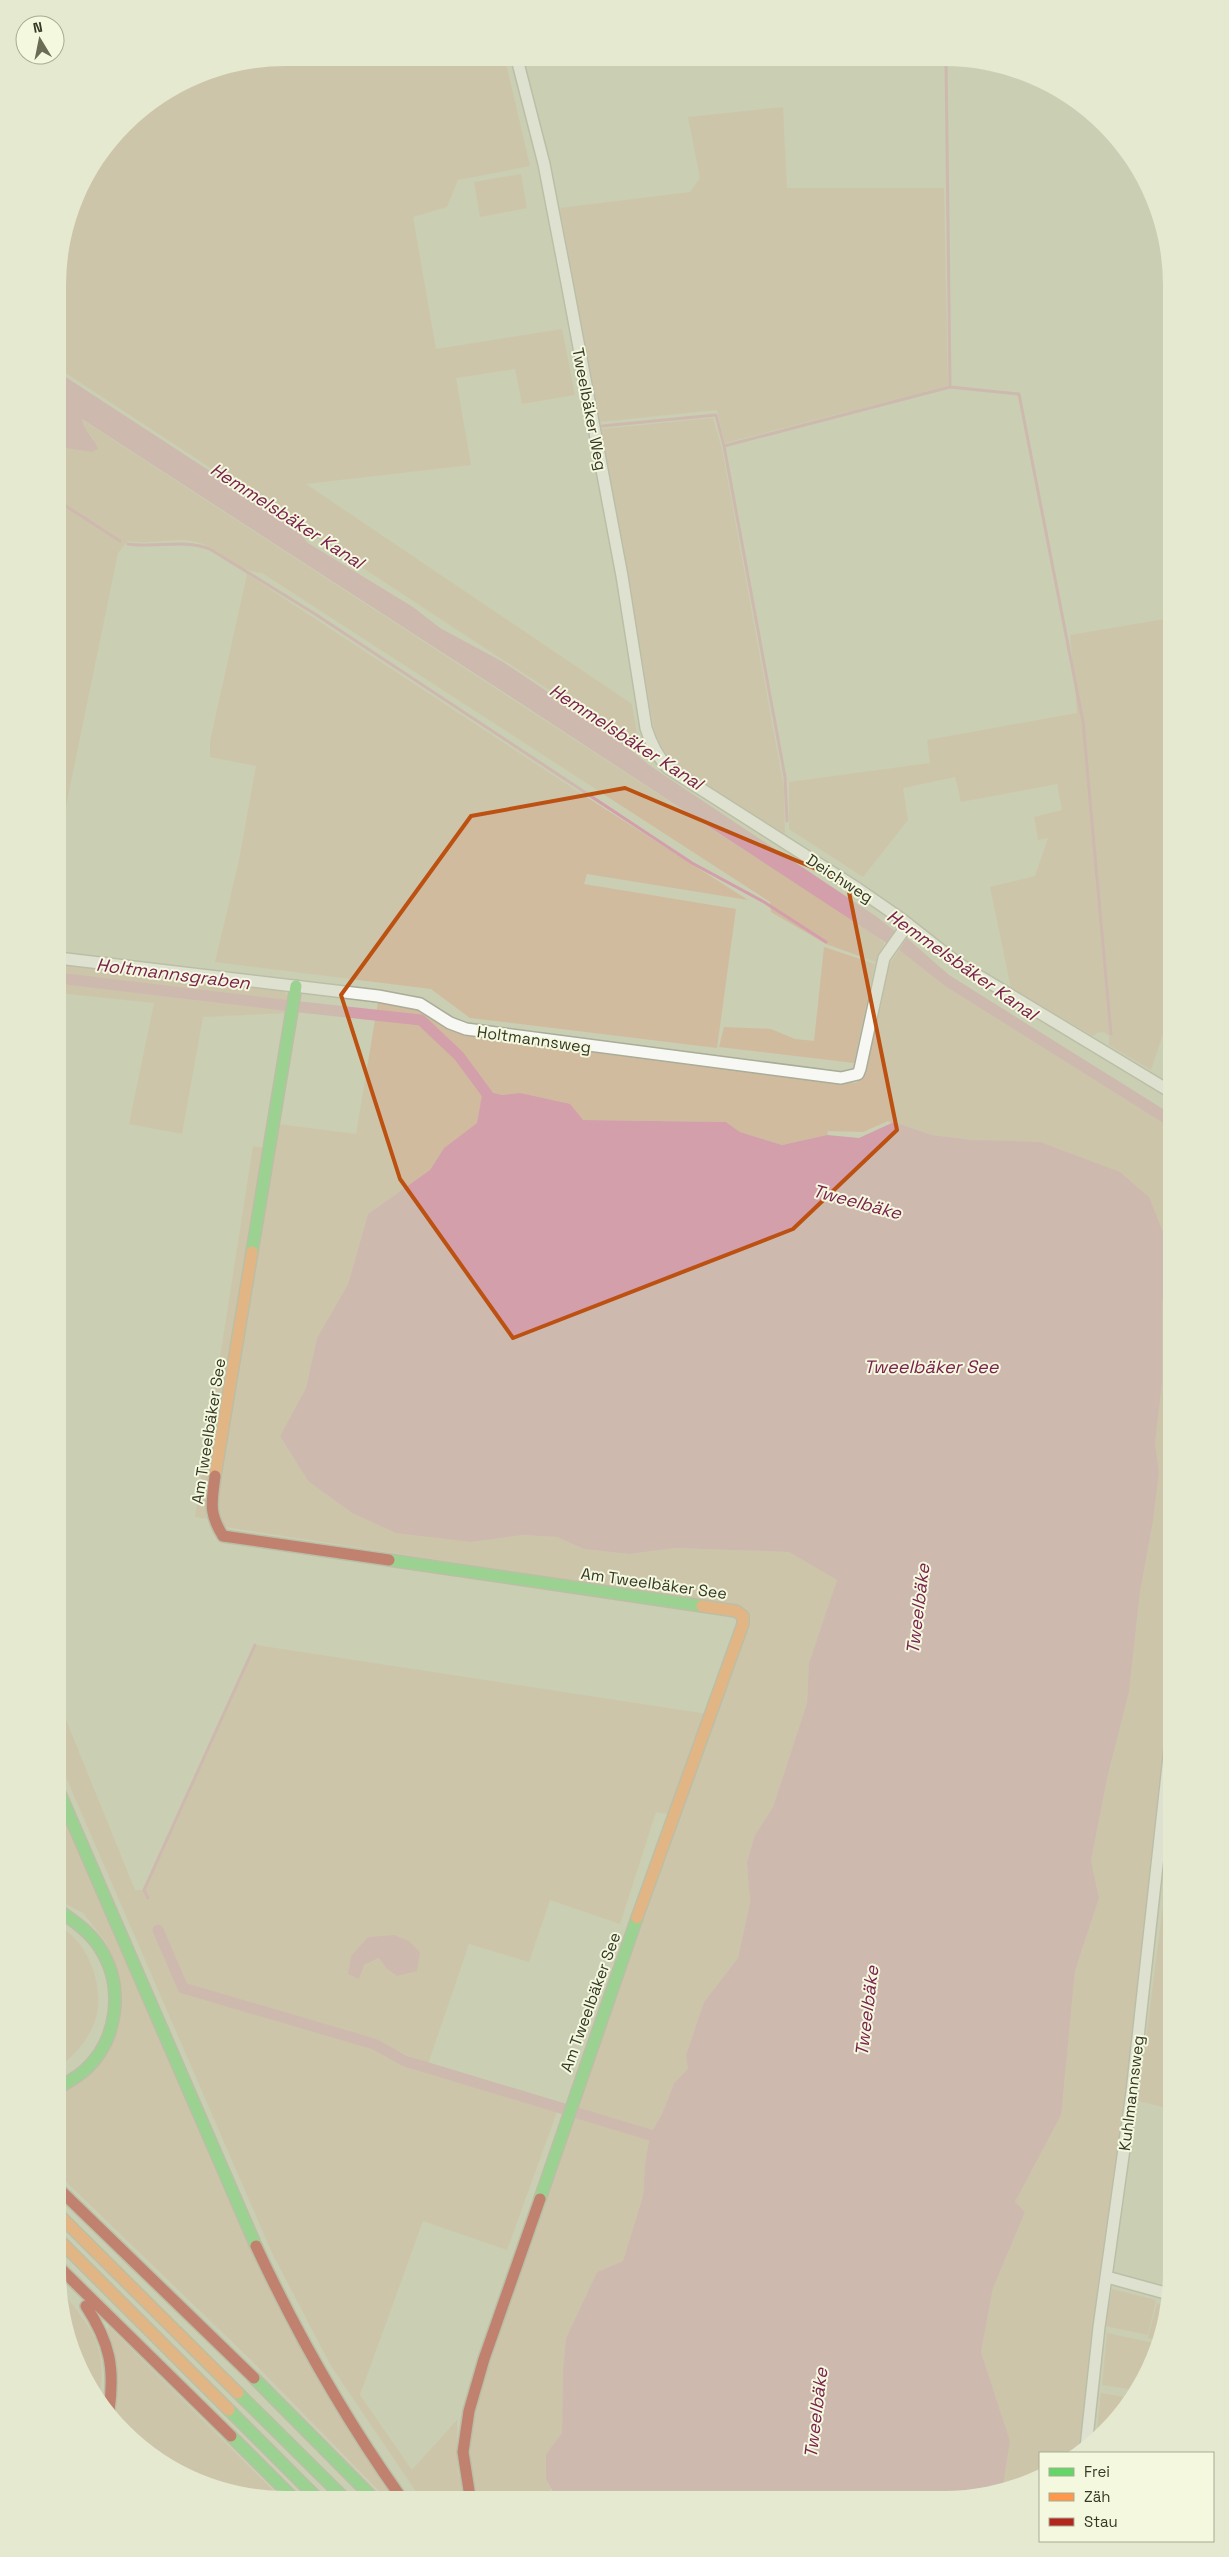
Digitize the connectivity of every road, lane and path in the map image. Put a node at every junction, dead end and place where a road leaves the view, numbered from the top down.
1 (519, 66) edge
2 (660, 759) joint
3 (908, 924) junction
4 (66, 959) edge
5 (296, 986) junction
6 (1163, 1087) edge
7 (66, 1808) edge
8 (1163, 1811) edge
9 (66, 1914) edge
10 (66, 2084) edge
11 (66, 2196) edge
12 (66, 2222) edge
13 (66, 2247) edge
14 (66, 2274) edge
15 (1107, 2277) junction
16 (67, 2285) edge
17 (1162, 2292) edge
18 (110, 2403) edge
19 (1087, 2437) edge
20 (285, 2491) edge
21 (310, 2491) edge
22 (337, 2491) edge
23 (366, 2491) edge
24 (397, 2491) edge
25 (468, 2491) edge

1 - 2 street, Tweelbäker Weg
2 - 3 street, Deichweg
3 - 5 street, Holtmannsweg
3 - 6 street, Deichweg
4 - 5 street, Holtmannsweg
5 - 25 main road, Am Tweelbäker See
7 - 24 main road
8 - 15 street, Kuhlmannsweg
9 - 10 main road
11 - 23 main road
12 - 22 main road
13 - 21 main road
14 - 20 main road
15 - 17 street
15 - 19 street, Kuhlmannsweg
16 - 18 main road

